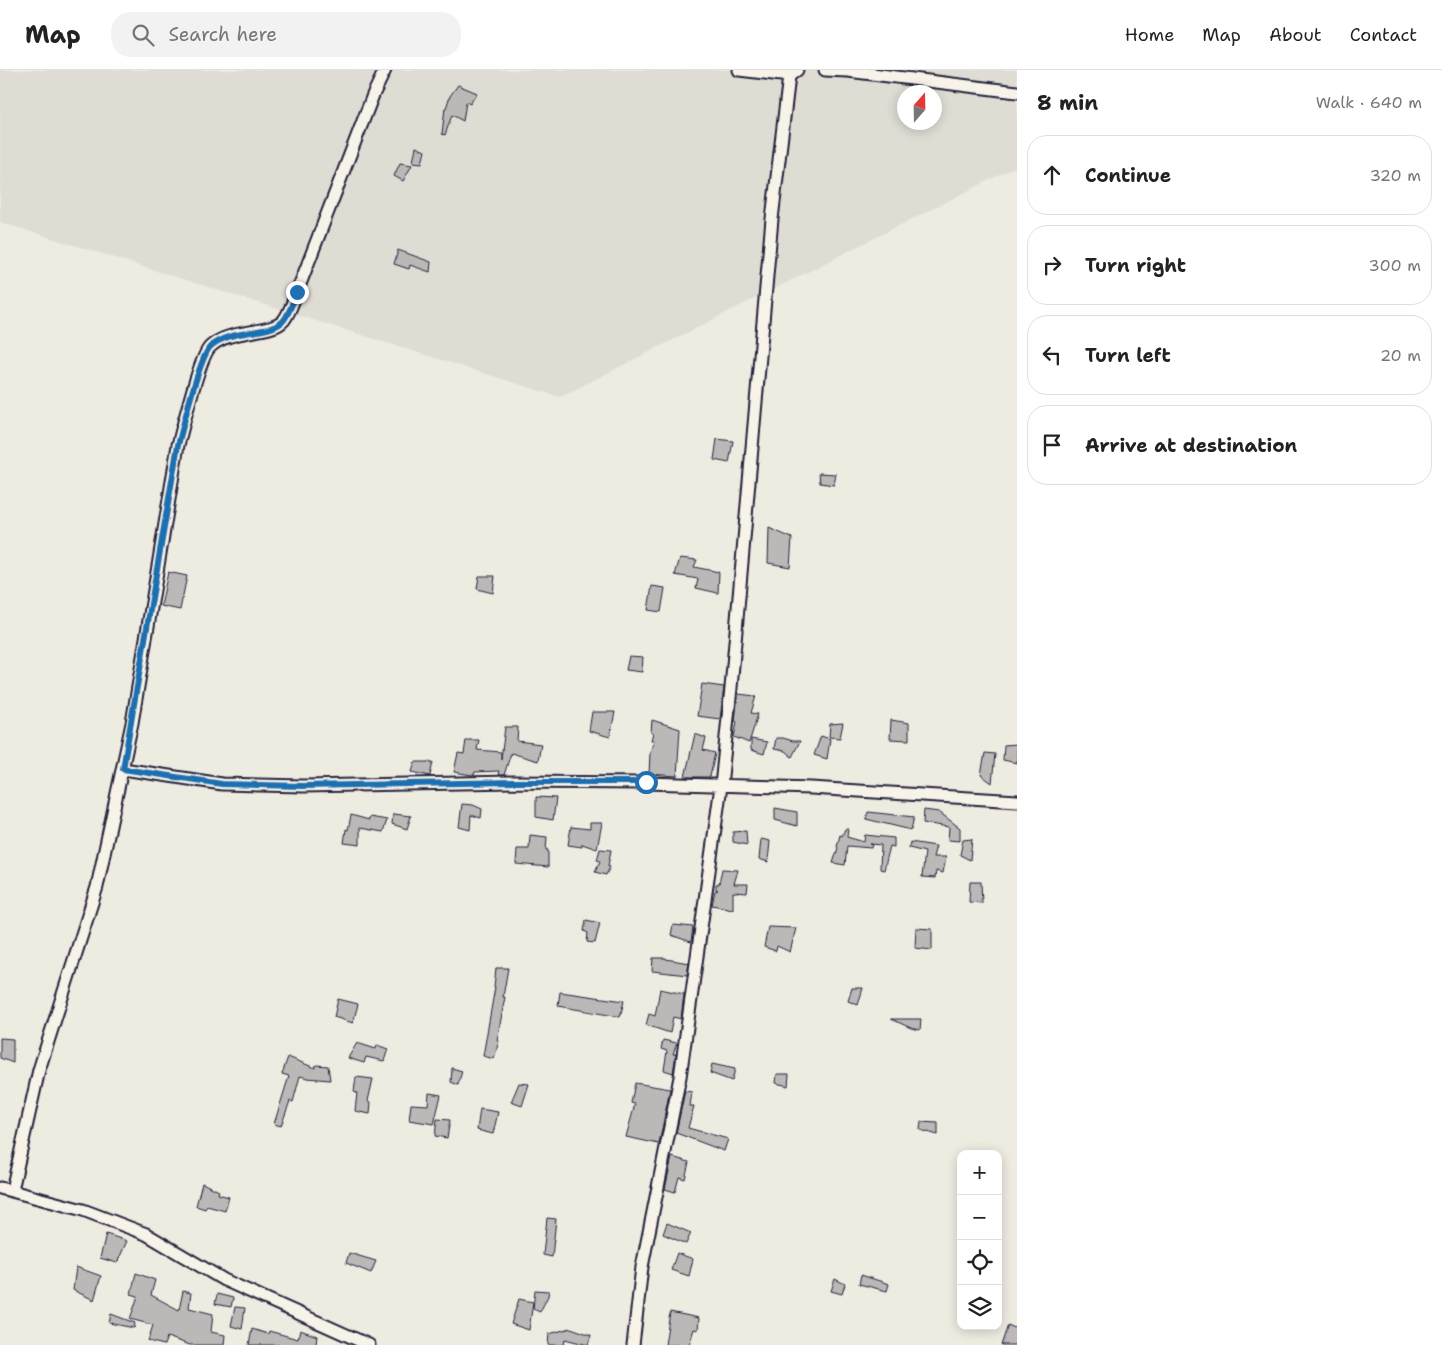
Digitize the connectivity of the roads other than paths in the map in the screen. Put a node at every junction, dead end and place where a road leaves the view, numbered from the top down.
1 (386, 70) edge
2 (739, 70) edge
3 (825, 70) edge
4 (848, 70) edge
5 (793, 73) edge
6 (1017, 92) edge
7 (123, 769) junction
8 (721, 786) junction
9 (1017, 801) edge
10 (0, 1188) edge
11 (12, 1190) junction
12 (369, 1345) edge
13 (633, 1345) edge

1 - 7 street
2 - 5 street
3 - 4 street
4 - 6 street
5 - 8 street
7 - 8 street
7 - 11 street
8 - 9 street
8 - 13 street
10 - 11 street
11 - 12 street

